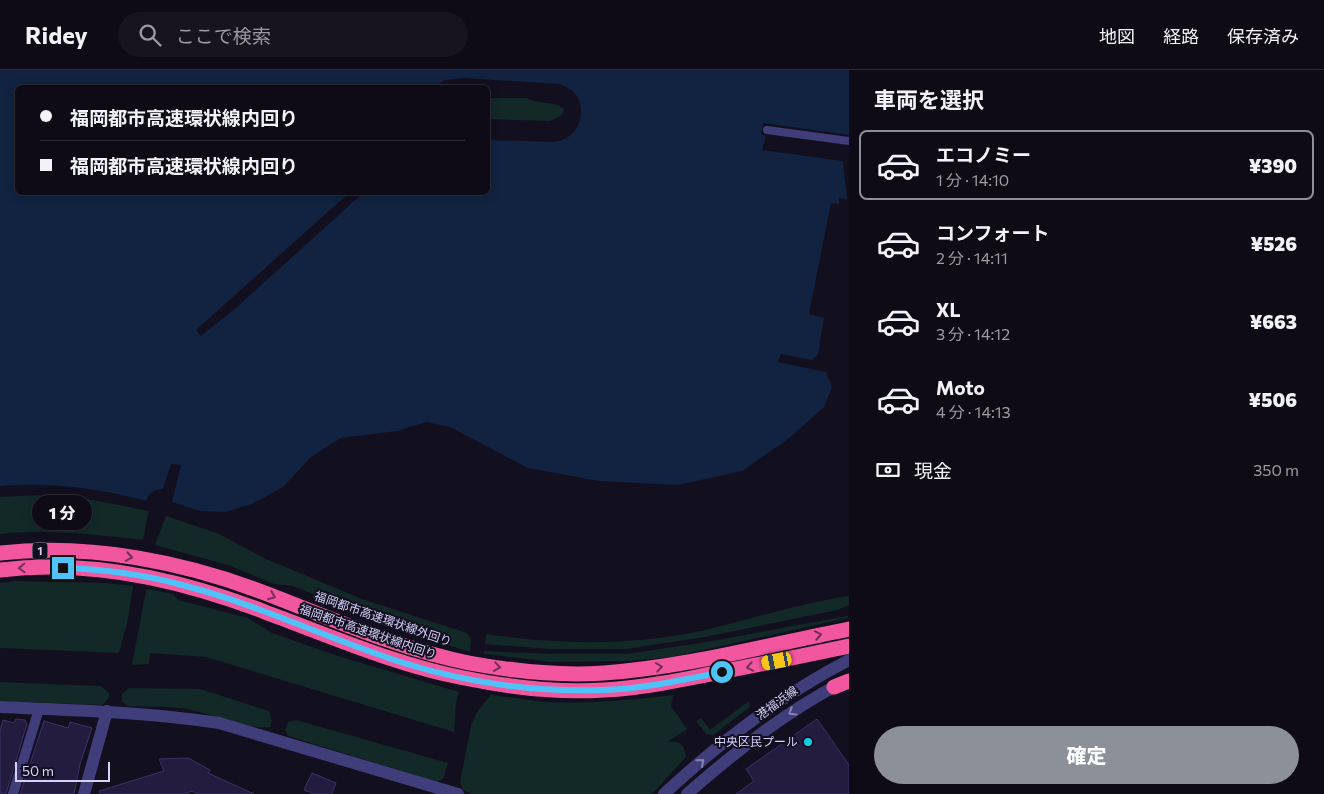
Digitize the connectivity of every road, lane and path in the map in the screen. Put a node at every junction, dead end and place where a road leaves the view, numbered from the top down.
1 (767, 130) dead end
2 (849, 141) edge
3 (0, 553) edge
4 (0, 570) edge
5 (849, 629) edge
6 (849, 646) edge
7 (849, 660) edge
8 (849, 680) edge
9 (834, 687) joint
10 (0, 707) edge
11 (39, 709) junction
12 (107, 712) junction
13 (13, 794) edge
14 (84, 794) edge
15 (458, 794) edge
16 (664, 794) edge
17 (687, 794) edge

1 - 2 street
3 -> 5 highway, 福岡都市高速環状線外回り / 1
6 -> 4 highway, 福岡都市高速環状線内回り
16 -> 7 street, 港福浜線
8 - 9 highway
9 -> 17 street, 港福浜線
10 - 11 street
11 - 12 street
11 - 13 street
12 - 14 street
12 - 15 street

